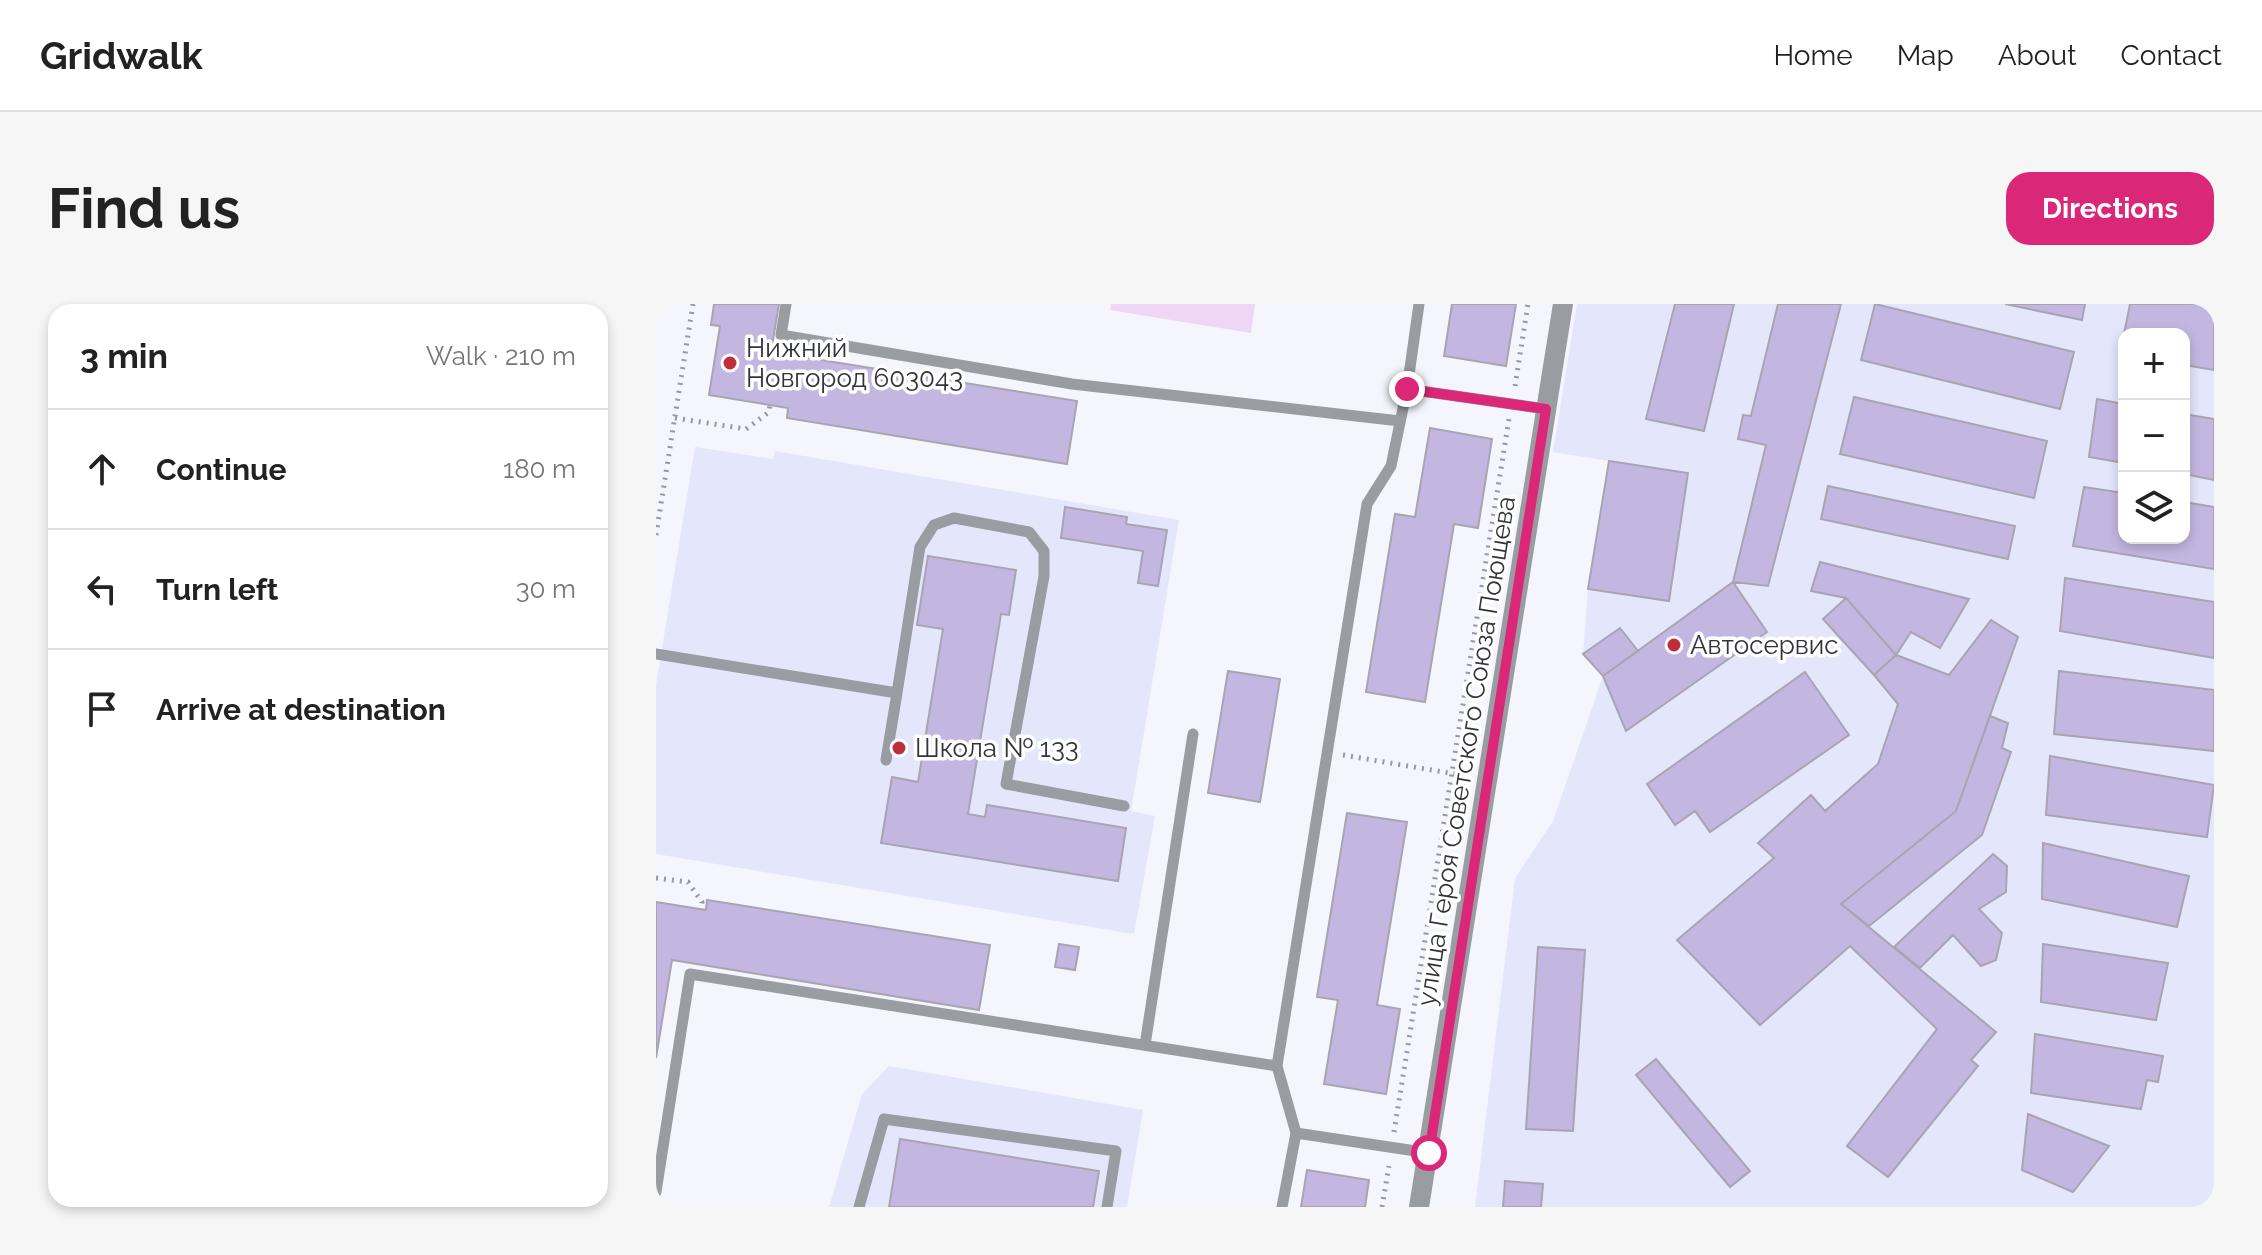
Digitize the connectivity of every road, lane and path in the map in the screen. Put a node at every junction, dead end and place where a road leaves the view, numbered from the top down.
1 (693, 304) edge
2 (786, 304) edge
3 (1419, 304) edge
4 (1528, 304) edge
5 (1563, 304) edge
6 (1407, 389) junction
7 (1512, 404) junction
8 (770, 405) dead end
9 (1546, 409) junction
10 (675, 418) junction
11 (1400, 421) junction
12 (656, 535) edge
13 (656, 654) edge
14 (897, 693) junction
15 (1193, 734) dead end
16 (1327, 753) junction
17 (886, 760) dead end
18 (1452, 773) junction
19 (1488, 779) junction
20 (1124, 806) dead end
21 (656, 878) edge
22 (701, 909) dead end
23 (1145, 1045) junction
24 (1277, 1066) junction
25 (1296, 1133) junction
26 (1392, 1147) junction
27 (1429, 1153) junction
28 (656, 1192) edge
29 (859, 1207) edge
30 (1107, 1207) edge
31 (1282, 1207) edge
32 (1382, 1207) edge
33 (1419, 1207) edge

1 - 10 path
2 - 11 lane
3 - 6 lane
4 - 7 path
5 - 9 street, улица Героя Советского Союза Поющева
6 - 7 lane
6 - 11 lane
7 - 9 lane
7 - 18 path
8 - 10 path
9 - 19 street, улица Героя Советского Союза Поющева
10 - 12 path
11 - 16 lane
13 - 14 lane
14 - 17 lane
14 - 20 lane
15 - 23 lane
16 - 18 path
16 - 24 lane
18 - 19 path
18 - 26 path
19 - 27 street, улица Героя Советского Союза Поющева
21 - 22 path
23 - 24 lane
23 - 28 lane
24 - 25 lane
25 - 26 lane
25 - 31 lane
26 - 27 lane
26 - 32 path
27 - 33 street, улица Героя Советского Союза Поющева
29 - 30 lane

